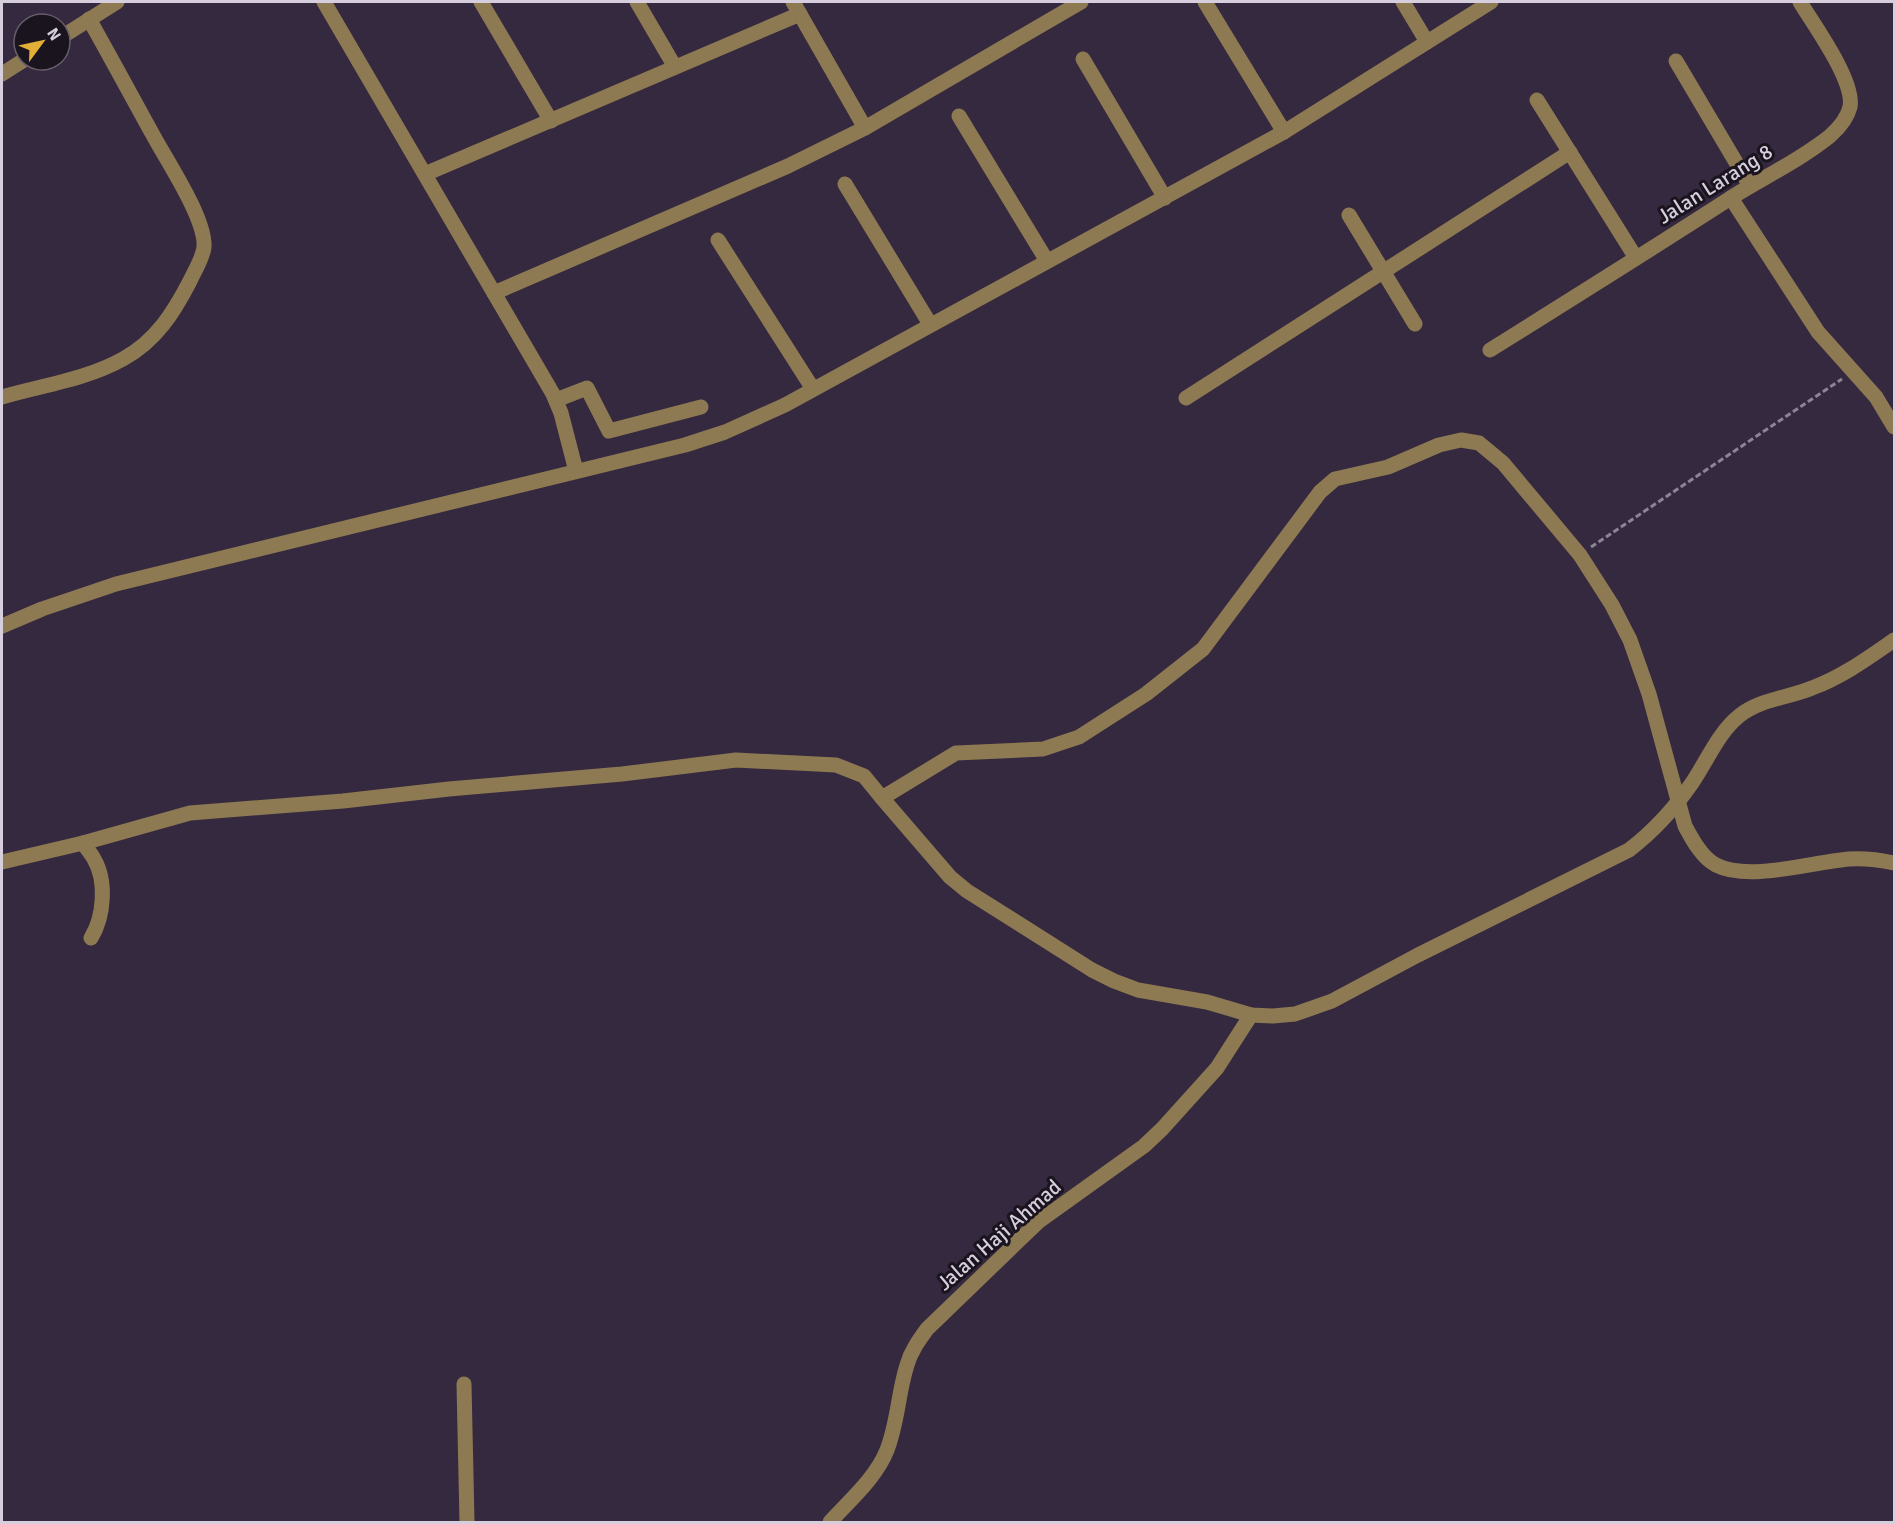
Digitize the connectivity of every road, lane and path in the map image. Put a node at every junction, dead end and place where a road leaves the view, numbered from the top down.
1 (117, 2) edge
2 (324, 2) edge
3 (482, 2) edge
4 (636, 2) edge
5 (1081, 2) edge
6 (1205, 2) edge
7 (1403, 2) edge
8 (1491, 2) edge
9 (1800, 2) edge
10 (796, 8) edge
11 (1056, 8) edge
12 (89, 19) junction
13 (72, 30) edge
14 (1427, 42) junction
15 (1083, 59) dead end
16 (1676, 61) dead end
17 (675, 68) junction
18 (1537, 100) dead end
19 (959, 116) dead end
20 (551, 121) junction
21 (865, 128) junction
22 (1284, 132) junction
23 (1570, 152) junction
24 (425, 174) junction
25 (845, 184) dead end
26 (1750, 186) junction
27 (1165, 198) junction
28 (1731, 198) junction
29 (1348, 215) dead end
30 (718, 240) dead end
31 (1636, 258) junction
32 (1047, 261) junction
33 (1384, 272) junction
34 (494, 293) junction
35 (930, 324) junction
36 (1415, 324) dead end
37 (1490, 350) dead end
38 (1853, 372) junction
39 (813, 389) junction
40 (2, 398) edge
41 (1186, 398) dead end
42 (555, 400) junction
43 (701, 407) dead end
44 (1894, 427) edge
45 (576, 471) junction
46 (1580, 555) junction
47 (2, 626) edge
48 (1894, 640) edge
49 (882, 798) junction
50 (1678, 802) junction
51 (83, 843) junction
52 (2, 862) edge
53 (1894, 864) edge
54 (91, 938) dead end
55 (1251, 1015) junction
56 (464, 1384) dead end
57 (467, 1522) edge
58 (830, 1522) edge

1 - 12 street
2 - 24 street
3 - 20 street
4 - 17 street
5 - 11 street
6 - 22 street
7 - 14 street
8 - 14 street
9 - 26 street, Jalan Larang 8
10 - 17 street
10 - 21 street
11 - 21 street
12 - 13 street
12 - 40 street
14 - 22 street
15 - 27 street
16 - 26 street
17 - 20 street
18 - 23 street
19 - 32 street
20 - 24 street
21 - 34 street
22 - 27 street
23 - 31 street
23 - 33 street
24 - 34 street
25 - 35 street
26 - 28 street, Jalan Larang 8
27 - 32 street
28 - 31 street, Jalan Larang 8
28 - 38 street
29 - 33 street
30 - 39 street
31 - 37 street, Jalan Larang 8
32 - 35 street
33 - 36 street
33 - 41 street
34 - 42 street
35 - 39 street
38 - 44 street
38 - 46 path
39 - 45 street
42 - 43 street
42 - 45 street
45 - 47 street
46 - 49 street
46 - 50 street
48 - 50 street
49 - 51 street
49 - 55 street
50 - 53 street
50 - 55 street
51 - 52 street
51 - 54 street
55 - 58 street, Jalan Haji Ahmad
56 - 57 street

